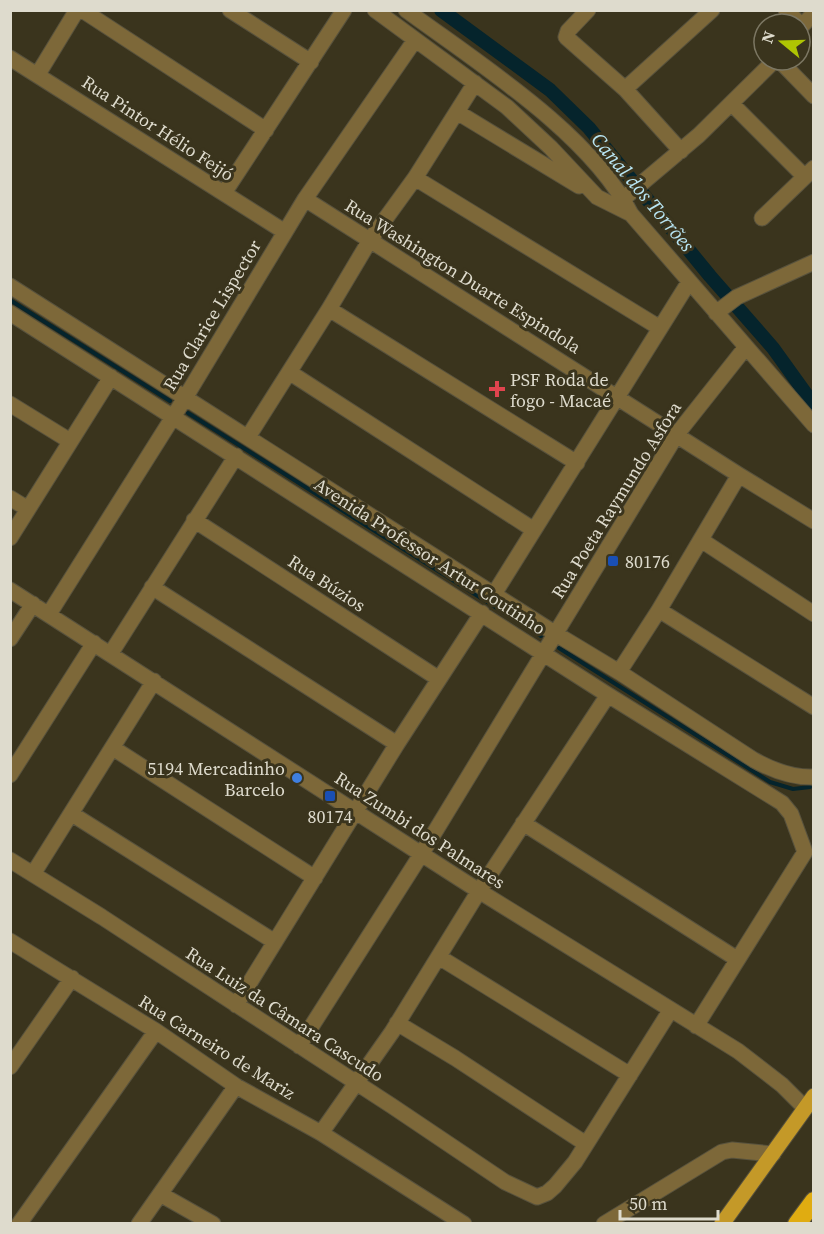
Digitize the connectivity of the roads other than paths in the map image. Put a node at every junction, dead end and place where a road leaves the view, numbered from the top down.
1 (77, 10) edge
2 (82, 10) edge
3 (230, 10) edge
4 (344, 10) edge
5 (375, 10) edge
6 (406, 10) edge
7 (588, 10) edge
8 (712, 10) edge
9 (414, 40) junction
10 (10, 58) edge
11 (311, 62) junction
12 (765, 72) edge
13 (789, 72) edge
14 (38, 74) junction
15 (475, 83) junction
16 (625, 89) junction
17 (813, 96) edge
18 (732, 104) junction
19 (457, 112) junction
20 (266, 130) junction
21 (681, 151) junction
22 (809, 172) edge
23 (415, 178) junction
24 (633, 191) junction
25 (224, 193) junction
26 (597, 197) junction
27 (305, 199) junction
28 (631, 214) junction
29 (762, 218) dead end
30 (285, 232) junction
31 (370, 240) junction
32 (813, 262) edge
33 (689, 282) junction
34 (10, 286) edge
35 (329, 309) junction
36 (717, 312) junction
37 (10, 313) edge
38 (660, 328) junction
39 (746, 347) junction
40 (289, 372) junction
41 (111, 377) junction
42 (618, 397) junction
43 (185, 398) junction
44 (10, 404) edge
45 (173, 416) junction
46 (813, 425) edge
47 (677, 434) junction
48 (248, 437) junction
49 (70, 441) junction
50 (236, 456) junction
51 (578, 463) junction
52 (739, 475) junction
53 (10, 498) edge
54 (28, 509) junction
55 (194, 520) junction
56 (813, 521) edge
57 (534, 530) junction
58 (10, 538) edge
59 (701, 540) junction
60 (152, 587) junction
61 (10, 590) edge
62 (494, 594) junction
63 (33, 604) junction
64 (659, 610) junction
65 (482, 612) junction
66 (49, 614) junction
67 (813, 614) edge
68 (556, 634) junction
69 (10, 639) edge
70 (94, 643) junction
71 (543, 652) junction
72 (111, 653) junction
73 (619, 672) junction
74 (439, 679) junction
75 (154, 681) junction
76 (608, 695) junction
77 (813, 707) edge
78 (398, 744) junction
79 (113, 748) junction
80 (10, 775) edge
81 (813, 777) edge
82 (356, 811) junction
83 (72, 814) junction
84 (523, 823) junction
85 (422, 853) junction
86 (809, 855) edge
87 (10, 860) edge
88 (33, 874) junction
89 (315, 878) junction
90 (479, 891) junction
91 (10, 941) edge
92 (275, 942) junction
93 (439, 957) junction
94 (737, 959) junction
95 (72, 978) junction
96 (236, 1005) junction
97 (670, 1011) junction
98 (397, 1023) junction
99 (696, 1026) junction
100 (156, 1031) junction
101 (298, 1046) junction
102 (10, 1067) edge
103 (630, 1075) junction
104 (357, 1083) junction
105 (236, 1086) junction
106 (809, 1102) edge
107 (321, 1133) junction
108 (586, 1144) junction
109 (773, 1154) junction
110 (160, 1194) junction
111 (813, 1201) edge
112 (18, 1224) edge
113 (139, 1224) edge
114 (213, 1224) edge
115 (464, 1224) edge
116 (604, 1224) edge
117 (722, 1224) edge
118 (797, 1224) edge

1 - 14 street
2 - 20 street
3 - 11 street
4 - 11 street
5 - 9 street
6 - 24 street
7 - 16 street
8 - 16 street
9 - 15 street
9 - 27 street, Rua Clarice Lispector
10 - 14 street, Rua Pintor Hélio Feijó
11 - 20 street
12 - 18 street
13 - 17 street
14 - 25 street, Rua Pintor Hélio Feijó
15 - 19 street
15 - 26 street
16 - 21 street
18 - 21 street
18 - 22 street
19 - 23 street
19 - 26 street
20 - 25 street
21 - 24 street
22 - 29 street
23 - 31 street
23 - 38 street
24 - 28 street
25 - 30 street, Rua Pintor Hélio Feijó
26 - 28 street
27 - 30 street, Rua Clarice Lispector
27 - 31 street, Rua Washington Duarte Espindola
28 - 33 street
30 - 43 street, Rua Clarice Lispector
31 - 35 street
31 - 42 street, Rua Washington Duarte Espindola
32 - 36 street
33 - 36 street
33 - 38 street
34 - 43 street, Avenida Professor Artur Coutinho
35 - 40 street
35 - 51 street
36 - 39 street
37 - 41 street, Avenida Professor Artur Coutinho
38 - 42 street
39 - 46 street
39 - 47 street, Rua Poeta Raymundo Asfora
40 - 48 street
40 - 57 street
41 - 45 street, Avenida Professor Artur Coutinho
41 - 49 street
42 - 47 street, Rua Washington Duarte Espindola
42 - 51 street
43 - 45 street, Rua Clarice Lispector
43 - 48 street, Avenida Professor Artur Coutinho
44 - 49 street
45 - 50 street, Avenida Professor Artur Coutinho
45 - 66 street, Rua Clarice Lispector
47 - 52 street, Rua Washington Duarte Espindola
47 - 68 street, Rua Poeta Raymundo Asfora
48 - 62 street, Avenida Professor Artur Coutinho
49 - 54 street
50 - 55 street
50 - 65 street, Avenida Professor Artur Coutinho
51 - 57 street
52 - 56 street, Rua Washington Duarte Espindola
52 - 59 street
53 - 54 street
54 - 58 street
55 - 60 street
55 - 74 street, Rua Búzios
57 - 62 street
59 - 64 street
59 - 67 street
60 - 72 street
60 - 78 street
61 - 63 street, Rua Zumbi dos Palmares
62 - 68 street, Avenida Professor Artur Coutinho
63 - 66 street, Rua Zumbi dos Palmares
63 - 69 street
64 - 73 street
64 - 77 street
65 - 71 street, Avenida Professor Artur Coutinho
65 - 74 street
66 - 70 street, Rua Zumbi dos Palmares
68 - 71 street, Rua Poeta Raymundo Asfora
68 - 73 street, Avenida Professor Artur Coutinho
70 - 72 street, Rua Zumbi dos Palmares
70 - 80 street
71 - 76 street, Avenida Professor Artur Coutinho
71 - 85 street, Rua Poeta Raymundo Asfora
72 - 75 street, Rua Zumbi dos Palmares
73 - 81 street, Avenida Professor Artur Coutinho
74 - 78 street
75 - 79 street
75 - 82 street, Rua Zumbi dos Palmares
76 - 84 street
76 - 86 street, Avenida Professor Artur Coutinho
78 - 82 street
79 - 83 street
79 - 89 street
82 - 85 street, Rua Zumbi dos Palmares
82 - 89 street
83 - 88 street
83 - 92 street
84 - 90 street
84 - 94 street
85 - 90 street, Rua Zumbi dos Palmares
85 - 101 street, Rua Poeta Raymundo Asfora
86 - 94 street
87 - 88 street, Rua Luiz da Câmara Cascudo
88 - 96 street, Rua Luiz da Câmara Cascudo
89 - 92 street
90 - 93 street
90 - 97 street, Rua Zumbi dos Palmares
91 - 95 street, Rua Carneiro de Mariz
92 - 96 street
93 - 98 street
93 - 103 street
94 - 99 street
95 - 100 street, Rua Carneiro de Mariz
95 - 102 street
96 - 101 street, Rua Luiz da Câmara Cascudo
97 - 99 street, Rua Zumbi dos Palmares
97 - 103 street
98 - 104 street
98 - 108 street
99 - 106 street, Rua Zumbi dos Palmares
100 - 105 street, Rua Carneiro de Mariz
100 - 112 street
101 - 104 street, Rua Luiz da Câmara Cascudo
103 - 108 street
104 - 107 street
104 - 108 street, Rua Luiz da Câmara Cascudo
105 - 107 street, Rua Carneiro de Mariz
105 - 110 street
106 - 109 main road
107 - 115 street, Rua Carneiro de Mariz
109 - 116 street
109 - 117 main road
110 - 113 street
110 - 114 street
111 - 118 highway

